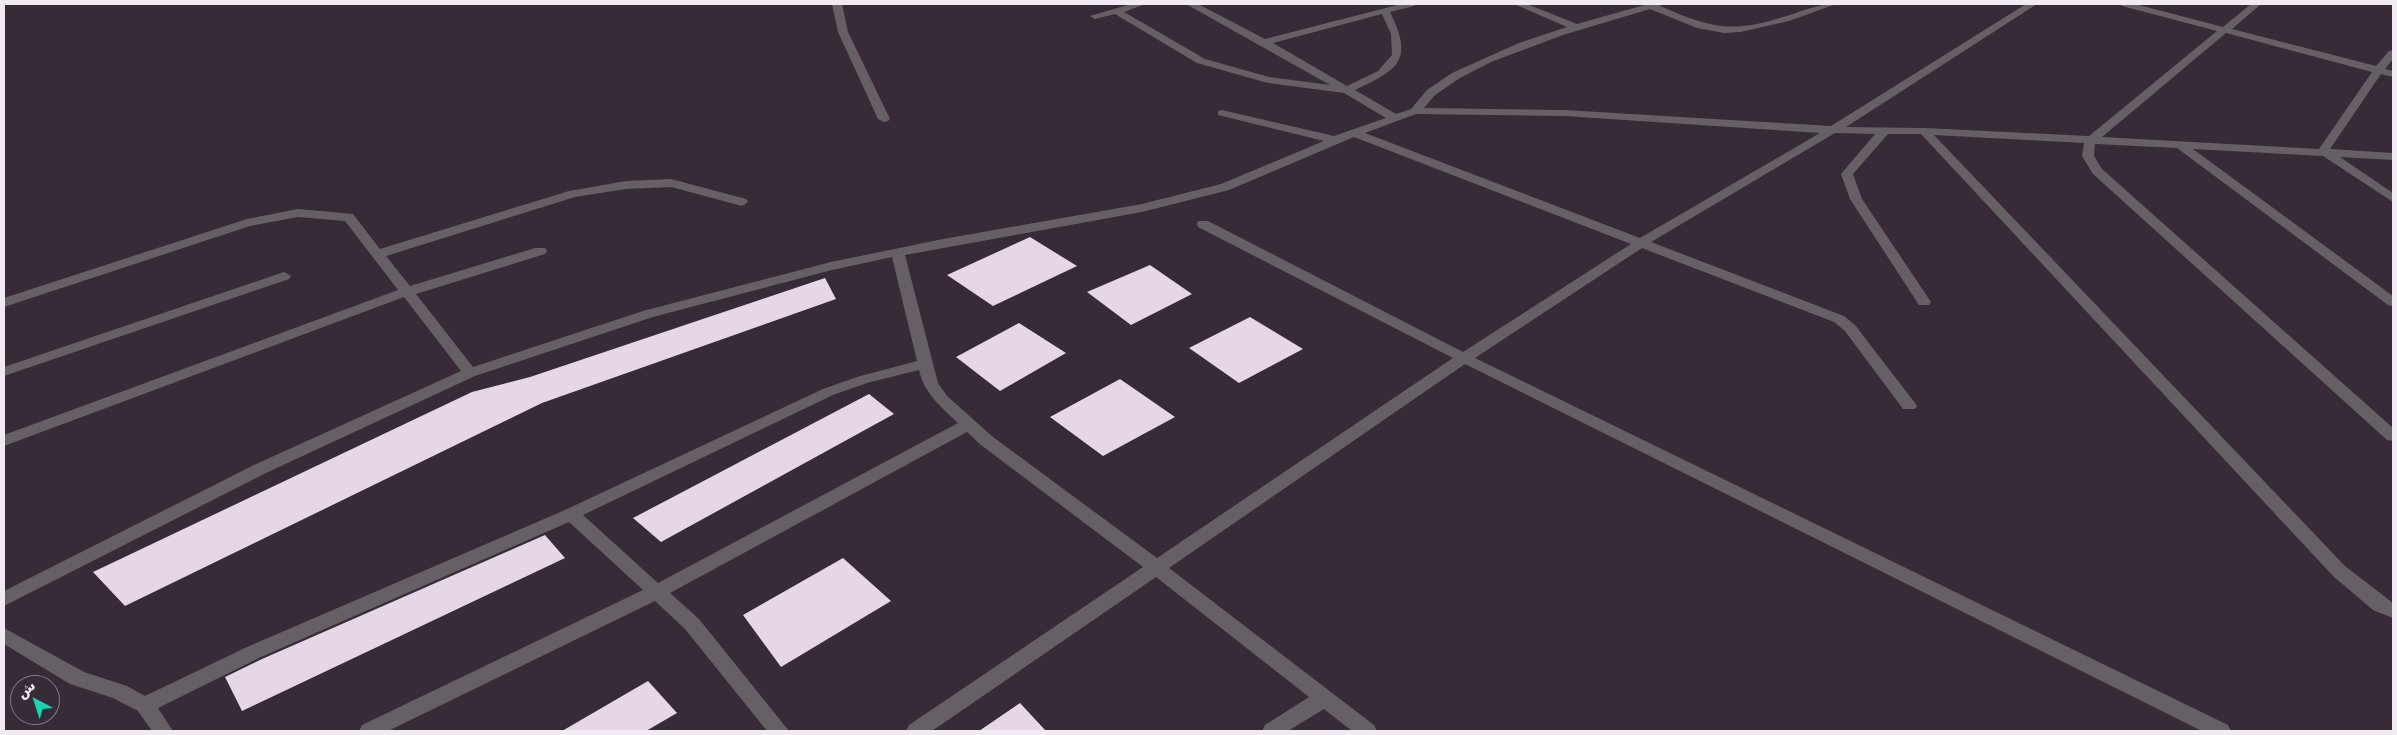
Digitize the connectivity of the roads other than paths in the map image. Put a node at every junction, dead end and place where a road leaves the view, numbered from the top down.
1 (841, 4) edge
2 (1140, 4) edge
3 (1191, 4) edge
4 (1411, 4) edge
5 (1519, 4) edge
6 (1831, 4) edge
7 (2032, 4) edge
8 (2125, 4) edge
9 (2256, 4) edge
10 (1654, 5) edge
11 (1116, 11) junction
12 (1385, 11) junction
13 (1095, 16) dead end
14 (1578, 28) junction
15 (2223, 30) junction
16 (1264, 42) junction
17 (2393, 53) edge
18 (2378, 70) junction
19 (2393, 74) edge
20 (1347, 90) junction
21 (1415, 111) junction
22 (1222, 113) dead end
23 (884, 119) dead end
24 (1397, 119) junction
25 (1834, 130) junction
26 (1884, 131) junction
27 (1924, 131) junction
28 (1354, 133) junction
29 (1335, 140) junction
30 (2090, 141) junction
31 (2178, 143) junction
32 (2323, 151) junction
33 (2393, 156) edge
34 (2393, 198) edge
35 (742, 202) dead end
36 (1203, 224) dead end
37 (1639, 244) junction
38 (540, 251) dead end
39 (898, 253) junction
40 (377, 254) junction
41 (284, 276) dead end
42 (406, 292) junction
43 (1924, 302) dead end
44 (2393, 302) edge
45 (4, 303) edge
46 (1464, 358) junction
47 (924, 364) junction
48 (4, 372) edge
49 (470, 374) junction
50 (1908, 406) dead end
51 (969, 424) junction
52 (2393, 436) edge
53 (4, 441) edge
54 (571, 514) junction
55 (1156, 568) junction
56 (658, 590) junction
57 (4, 599) edge
58 (2393, 611) edge
59 (4, 635) edge
60 (1324, 698) junction
61 (145, 706) junction
62 (163, 731) edge
63 (369, 731) edge
64 (779, 731) edge
65 (916, 731) edge
66 (1272, 731) edge
67 (1367, 731) edge
68 (2221, 731) edge

1 - 23 street
2 - 11 street
3 - 16 street
4 - 12 street
5 - 14 street
6 - 10 street
7 - 25 street
8 - 15 street
9 - 15 street
10 - 14 street
11 - 13 street
11 - 20 street
12 - 16 street
12 - 20 street
14 - 21 street
15 - 18 street
15 - 30 street
16 - 20 street
17 - 18 street
18 - 19 street
18 - 32 street
20 - 24 street
21 - 24 street
21 - 25 street
22 - 29 street
24 - 28 street
25 - 26 street
25 - 37 street
26 - 27 street
26 - 43 street
27 - 30 street
27 - 58 street
28 - 29 street
28 - 37 street
29 - 39 street
30 - 31 street
30 - 52 street
31 - 32 street
31 - 44 street
32 - 33 street
32 - 34 street
35 - 40 street
36 - 46 street
37 - 46 street
37 - 50 street
38 - 42 street
39 - 47 street
39 - 49 street
40 - 42 street
40 - 45 street
41 - 48 street
42 - 49 street
42 - 53 street
46 - 55 street
46 - 68 street
47 - 51 street
47 - 54 street
49 - 57 street
51 - 55 street
51 - 56 street
54 - 56 street
54 - 61 street
55 - 60 street
55 - 65 street
56 - 63 street
56 - 64 street
59 - 61 street
60 - 66 street
60 - 67 street
61 - 62 street

